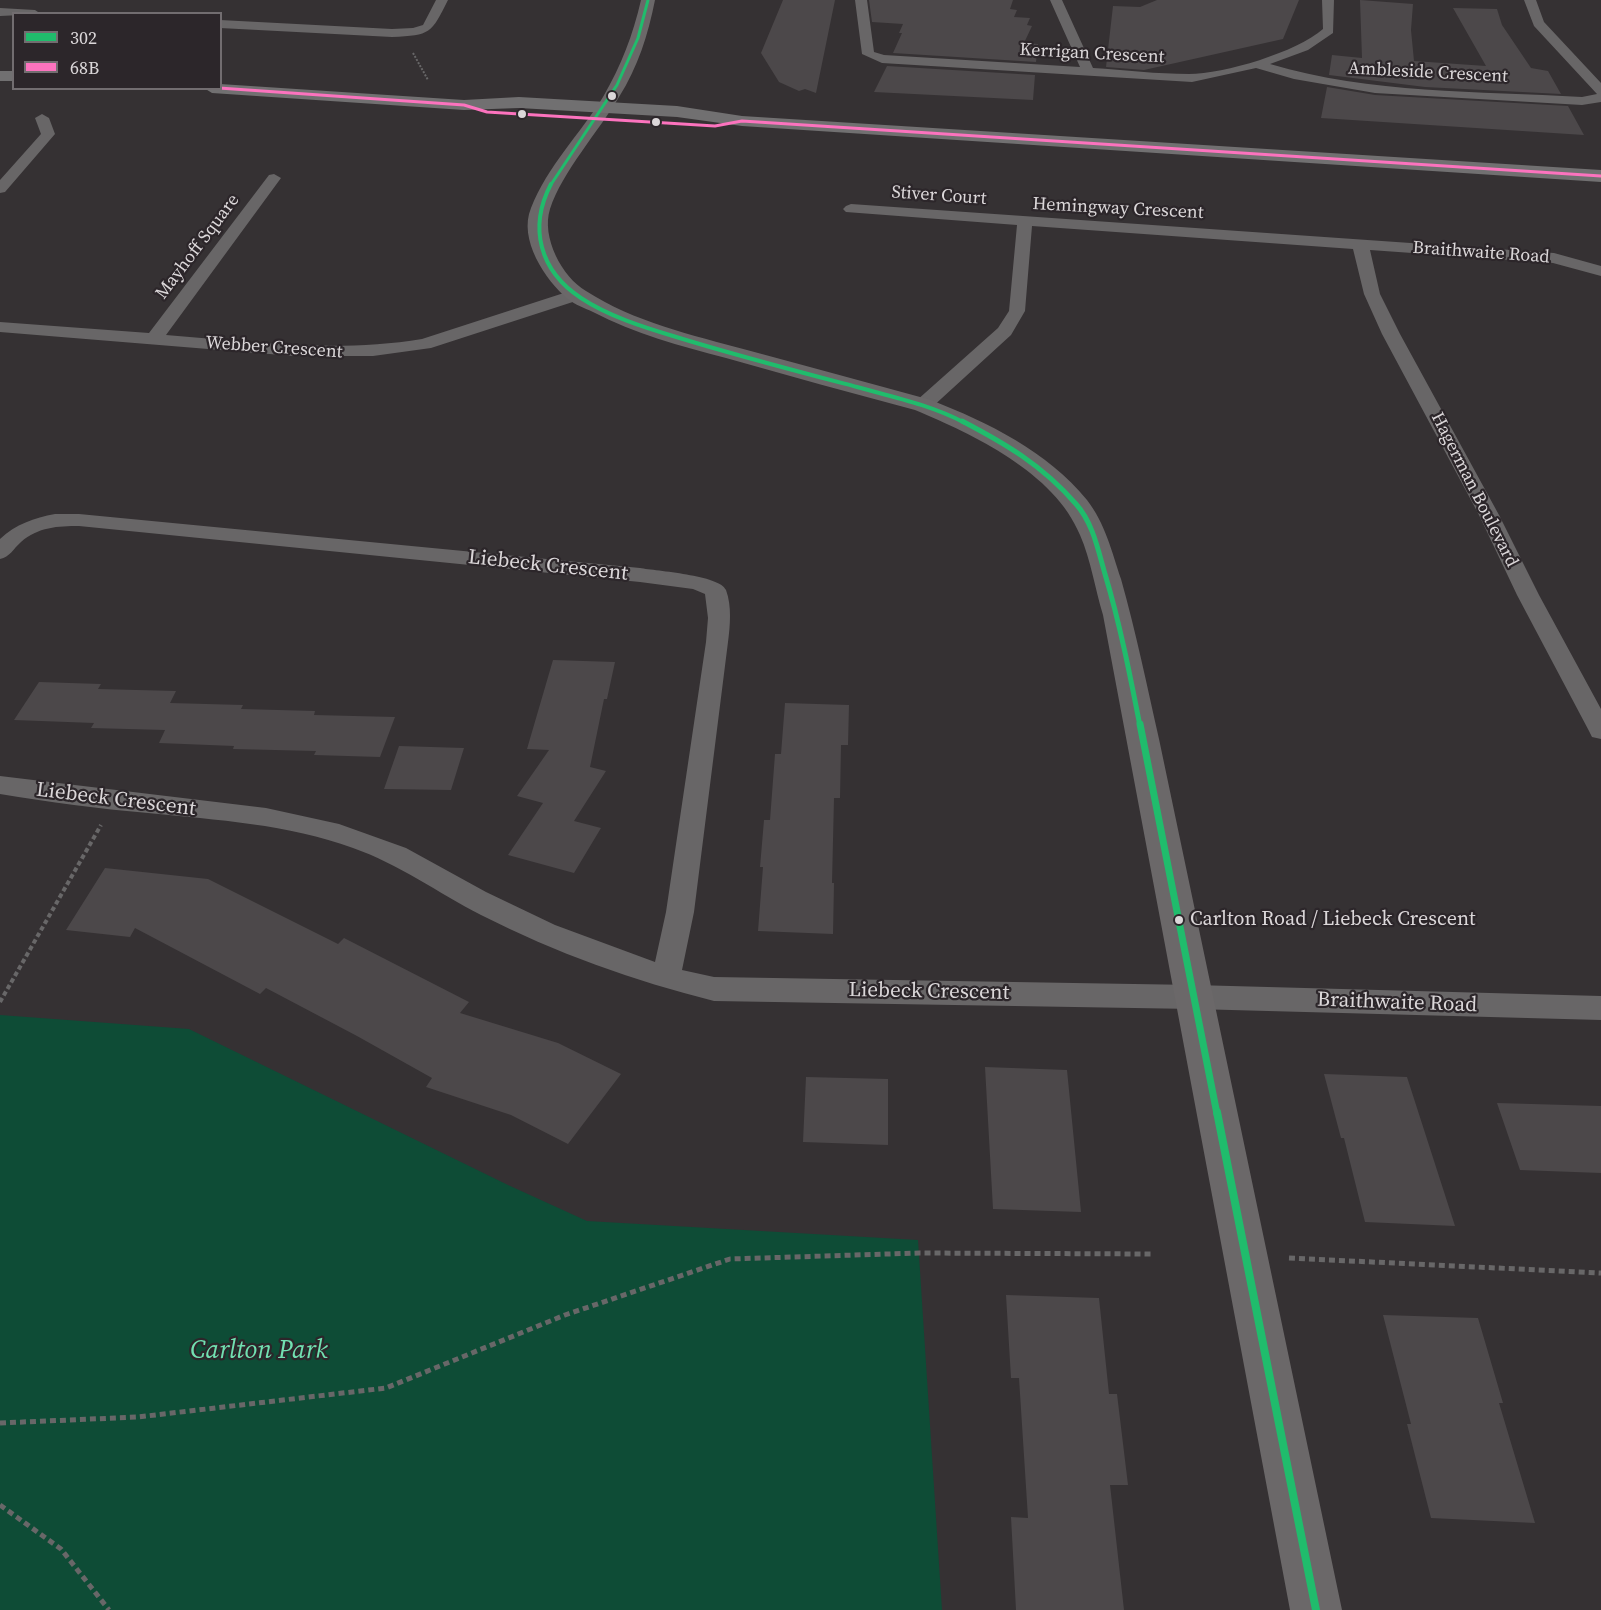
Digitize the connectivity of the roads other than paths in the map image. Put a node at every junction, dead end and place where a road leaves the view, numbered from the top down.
1 (442, 0) edge
2 (648, 0) edge
3 (861, 0) edge
4 (1056, 0) edge
5 (1328, 0) edge
6 (1530, 0) edge
7 (222, 24) edge
8 (1255, 64) junction
9 (1088, 72) junction
10 (222, 89) edge
11 (1601, 91) edge
12 (1601, 97) edge
13 (599, 113) junction
14 (42, 118) dead end
15 (1601, 176) edge
16 (274, 178) dead end
17 (0, 189) edge
18 (851, 209) dead end
19 (1024, 221) junction
20 (1360, 243) junction
21 (1601, 271) edge
22 (576, 296) junction
23 (0, 327) edge
24 (154, 339) junction
25 (923, 405) junction
26 (0, 554) edge
27 (1601, 731) edge
28 (0, 785) edge
29 (666, 978) junction
30 (1194, 997) junction
31 (1601, 1008) edge
32 (1316, 1610) edge

1 - 7 street
2 - 13 main road
3 - 9 street, Kerrigan Crescent
4 - 9 street
5 - 8 street, Kerrigan Crescent
6 - 11 street
8 - 9 street, Kerrigan Crescent
8 - 12 street, Ambleside Crescent
10 - 13 main road
13 - 15 main road
13 - 22 main road
14 - 17 street
16 - 24 street, Mayhoff Square
18 - 19 street, Stiver Court
19 - 20 street, Hemingway Crescent
19 - 25 street, Hemingway Crescent
20 - 21 street, Braithwaite Road
20 - 27 street, Hagerman Boulevard
22 - 24 street, Webber Crescent
22 - 25 main road
23 - 24 street, Webber Crescent
25 - 30 main road
26 - 29 street, Liebeck Crescent
28 - 29 street, Liebeck Crescent
29 - 30 street, Liebeck Crescent
30 - 31 street, Braithwaite Road
30 - 32 main road

